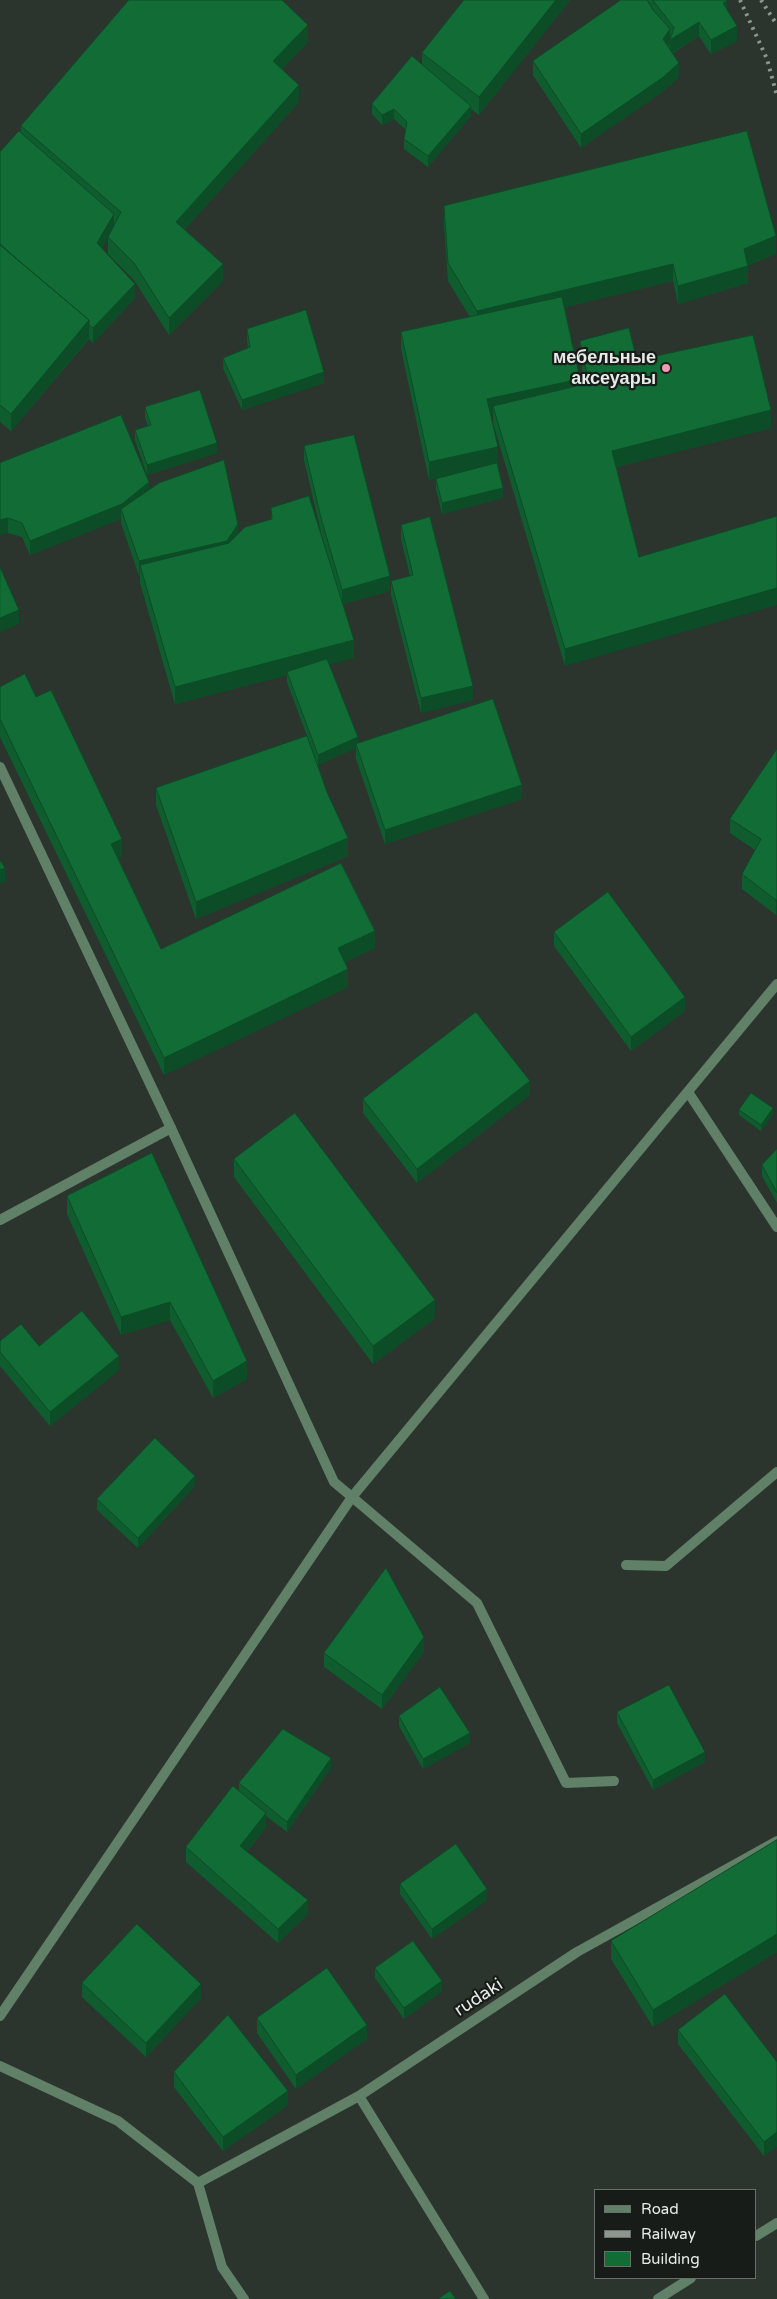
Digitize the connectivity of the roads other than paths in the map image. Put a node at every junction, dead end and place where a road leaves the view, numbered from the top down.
1 (0, 767) edge
2 (777, 984) edge
3 (688, 1092) junction
4 (171, 1128) junction
5 (0, 1220) edge
6 (777, 1228) edge
7 (777, 1472) edge
8 (352, 1497) junction
9 (626, 1565) dead end
10 (614, 1781) dead end
11 (777, 1841) edge
12 (0, 2016) edge
13 (0, 2066) edge
14 (360, 2096) junction
15 (198, 2183) junction
16 (777, 2223) edge
17 (757, 2235) edge
18 (690, 2279) edge
19 (244, 2299) edge
20 (484, 2299) edge
21 (658, 2299) edge

1 - 4 street
2 - 3 street
3 - 6 street
3 - 8 street
4 - 5 street
4 - 8 street
7 - 9 street
8 - 10 street
8 - 12 street
11 - 14 street, rudaki
13 - 15 street
14 - 15 street, rudaki
14 - 20 street
15 - 19 street
16 - 17 street
18 - 21 street

